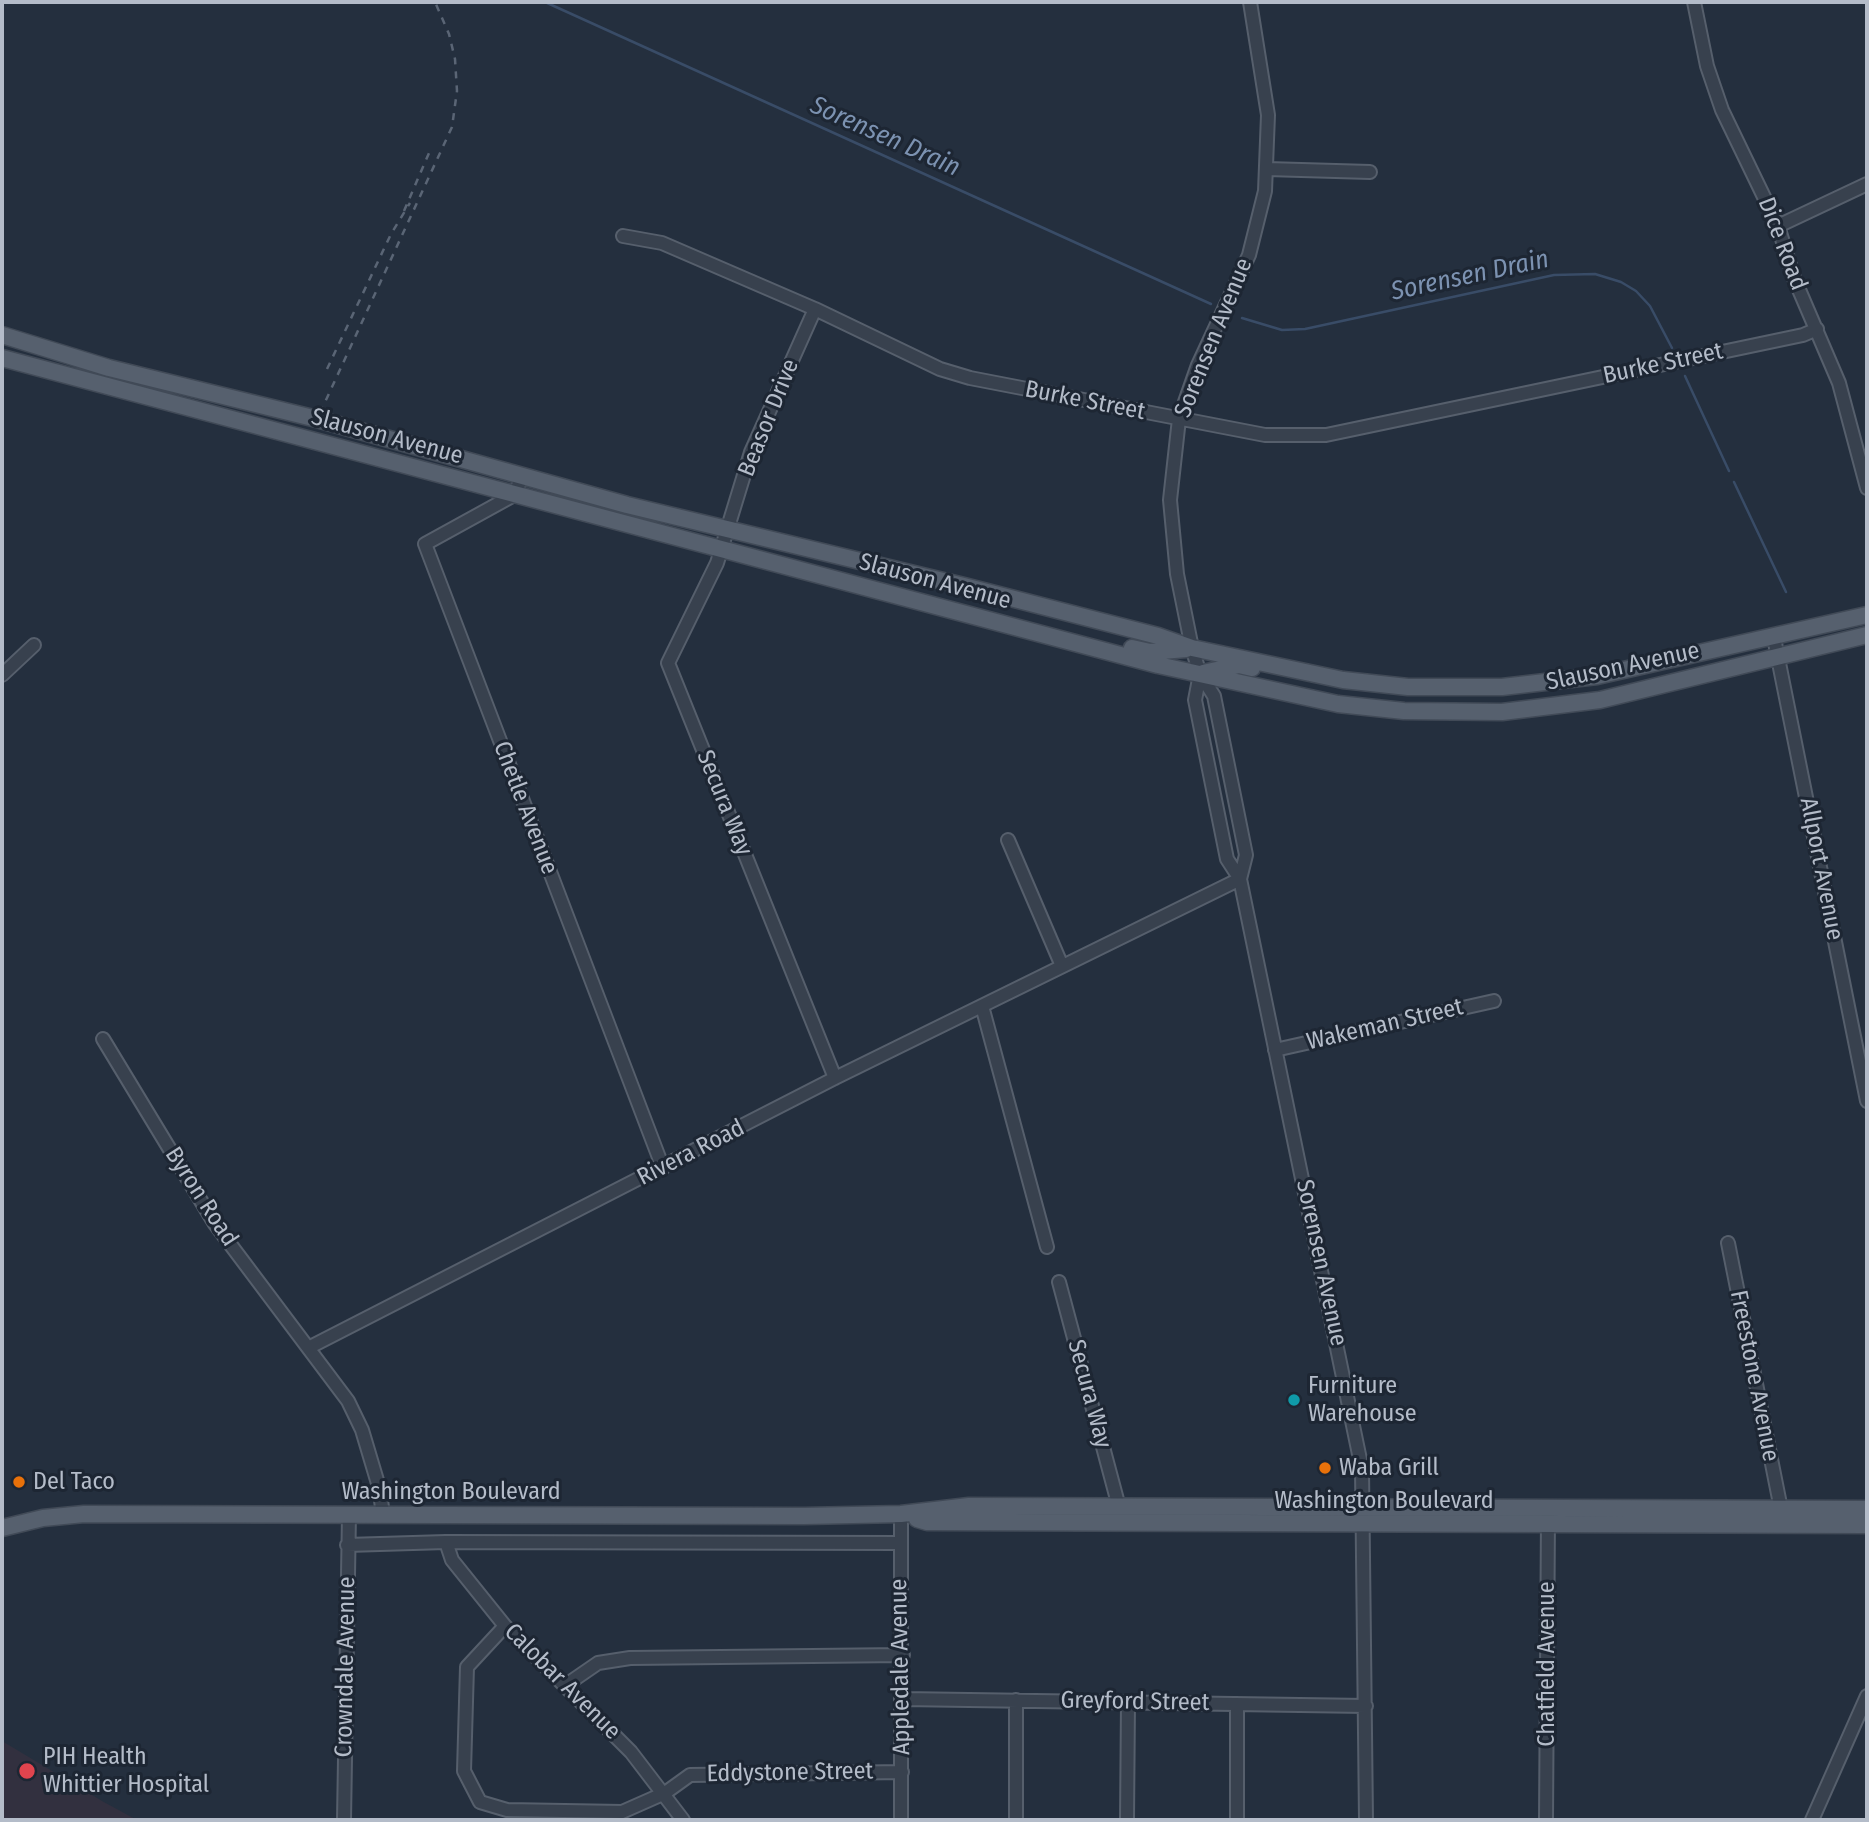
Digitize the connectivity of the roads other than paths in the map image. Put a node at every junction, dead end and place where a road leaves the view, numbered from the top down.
1 (1250, 2) edge
2 (1694, 2) edge
3 (1267, 169) junction
4 (1370, 172) dead end
5 (1867, 184) edge
6 (1778, 226) junction
7 (623, 236) dead end
8 (815, 309) junction
9 (1817, 329) junction
10 (2, 335) edge
11 (2, 358) edge
12 (108, 368) junction
13 (101, 385) junction
14 (195, 388) junction
15 (188, 408) junction
16 (1179, 419) junction
17 (523, 475) junction
18 (1867, 488) edge
19 (514, 495) junction
20 (728, 530) junction
21 (723, 548) junction
22 (1867, 615) edge
23 (1867, 635) edge
24 (1774, 638) junction
25 (1082, 644) junction
26 (34, 645) dead end
27 (1192, 648) junction
28 (1778, 655) junction
29 (1200, 674) junction
30 (2, 675) edge
31 (1329, 677) junction
32 (1008, 840) dead end
33 (1240, 879) junction
34 (1062, 966) junction
35 (1494, 1000) dead end
36 (982, 1006) junction
37 (103, 1039) dead end
38 (1275, 1050) junction
39 (835, 1078) junction
40 (1867, 1101) edge
41 (663, 1168) junction
42 (1728, 1243) dead end
43 (1047, 1247) dead end
44 (1059, 1282) dead end
45 (310, 1347) junction
46 (1119, 1507) junction
47 (1781, 1509) junction
48 (1867, 1509) edge
49 (349, 1514) junction
50 (383, 1514) junction
51 (901, 1514) junction
52 (1365, 1515) junction
53 (1548, 1516) junction
54 (1867, 1525) edge
55 (2, 1528) edge
56 (446, 1542) junction
57 (899, 1543) junction
58 (347, 1545) junction
59 (506, 1626) junction
60 (903, 1655) junction
61 (566, 1685) junction
62 (1867, 1696) edge
63 (903, 1699) junction
64 (1016, 1700) junction
65 (1128, 1702) junction
66 (1237, 1704) junction
67 (1366, 1706) junction
68 (902, 1772) junction
69 (665, 1793) junction
70 (344, 1820) edge
71 (683, 1820) edge
72 (901, 1820) edge
73 (1016, 1820) edge
74 (1127, 1820) edge
75 (1237, 1820) edge
76 (1366, 1820) edge
77 (1546, 1820) edge
78 (1812, 1820) edge

1 - 3 street, Sorensen Avenue
2 - 6 street, Dice Road
3 - 4 street
3 - 16 street, Sorensen Avenue
5 - 6 street
6 - 9 street, Dice Road
7 - 8 street, Burke Street
8 - 16 street, Burke Street
8 - 20 street, Beasor Drive
9 - 16 street, Burke Street
9 - 18 street, Dice Road
10 - 12 main road, Slauson Avenue
11 - 13 main road, Slauson Avenue
12 - 13 main road
12 - 14 main road, Slauson Avenue
13 - 15 main road, Slauson Avenue
14 - 15 main road
14 - 17 main road, Slauson Avenue
15 - 19 main road, Slauson Avenue
16 - 27 street, Sorensen Avenue
17 - 19 street
17 - 20 main road, Slauson Avenue
19 - 21 main road, Slauson Avenue
19 - 41 street, Chetle Avenue
20 - 21 street, Secura Way
20 - 27 main road, Slauson Avenue
21 - 25 main road, Slauson Avenue
21 - 39 street, Secura Way
22 - 24 main road, Slauson Avenue
23 - 28 main road, Slauson Avenue
24 - 28 street, Allport Avenue
24 - 31 main road, Slauson Avenue
25 - 27 main road
25 - 29 main road, Slauson Avenue
26 - 30 street
27 - 29 street, Sorensen Avenue
27 - 31 main road, Slauson Avenue
28 - 29 main road, Slauson Avenue
28 - 40 street, Allport Avenue
29 - 31 main road
29 - 33 street, Sorensen Avenue
29 - 33 street, Sorensen Avenue
32 - 34 street
33 - 34 street, Rivera Road
33 - 38 street, Sorensen Avenue
34 - 36 street, Rivera Road
35 - 38 street, Wakeman Street
36 - 39 street, Rivera Road
36 - 43 street
37 - 45 street, Byron Road
38 - 52 street, Sorensen Avenue
39 - 41 street, Rivera Road
41 - 45 street, Rivera Road
42 - 47 street, Freestone Avenue
44 - 46 street, Secura Way
45 - 50 street
46 - 51 main road, Washington Boulevard
46 - 52 main road, Washington Boulevard
47 - 48 main road, Washington Boulevard
47 - 53 main road, Washington Boulevard
49 - 50 main road, Washington Boulevard
49 - 55 main road, Washington Boulevard
49 - 58 street, Crowndale Avenue
50 - 51 main road, Washington Boulevard
51 - 52 main road, Washington Boulevard
51 - 57 street, Appledale Avenue
52 - 53 main road, Washington Boulevard
52 - 67 street, Sorensen Avenue
53 - 54 main road, Washington Boulevard
53 - 77 street, Chatfield Avenue
56 - 57 street, Washington Boulevard
56 - 58 street, Washington Boulevard
56 - 59 street, Calobar Avenue
57 - 60 street, Appledale Avenue
58 - 70 street, Crowndale Avenue
59 - 61 street, Calobar Avenue
59 - 69 street, Eddystone Street
60 - 61 street
60 - 63 street, Appledale Avenue
61 - 69 street, Calobar Avenue
62 - 78 street
63 - 64 street, Greyford Street
63 - 68 street, Appledale Avenue
64 - 65 street, Greyford Street
64 - 73 street
65 - 66 street, Greyford Street
65 - 74 street
66 - 67 street, Greyford Street
66 - 75 street
67 - 76 street, Sorensen Avenue
68 - 69 street, Eddystone Street
68 - 72 street, Appledale Avenue
69 - 71 street, Calobar Avenue

